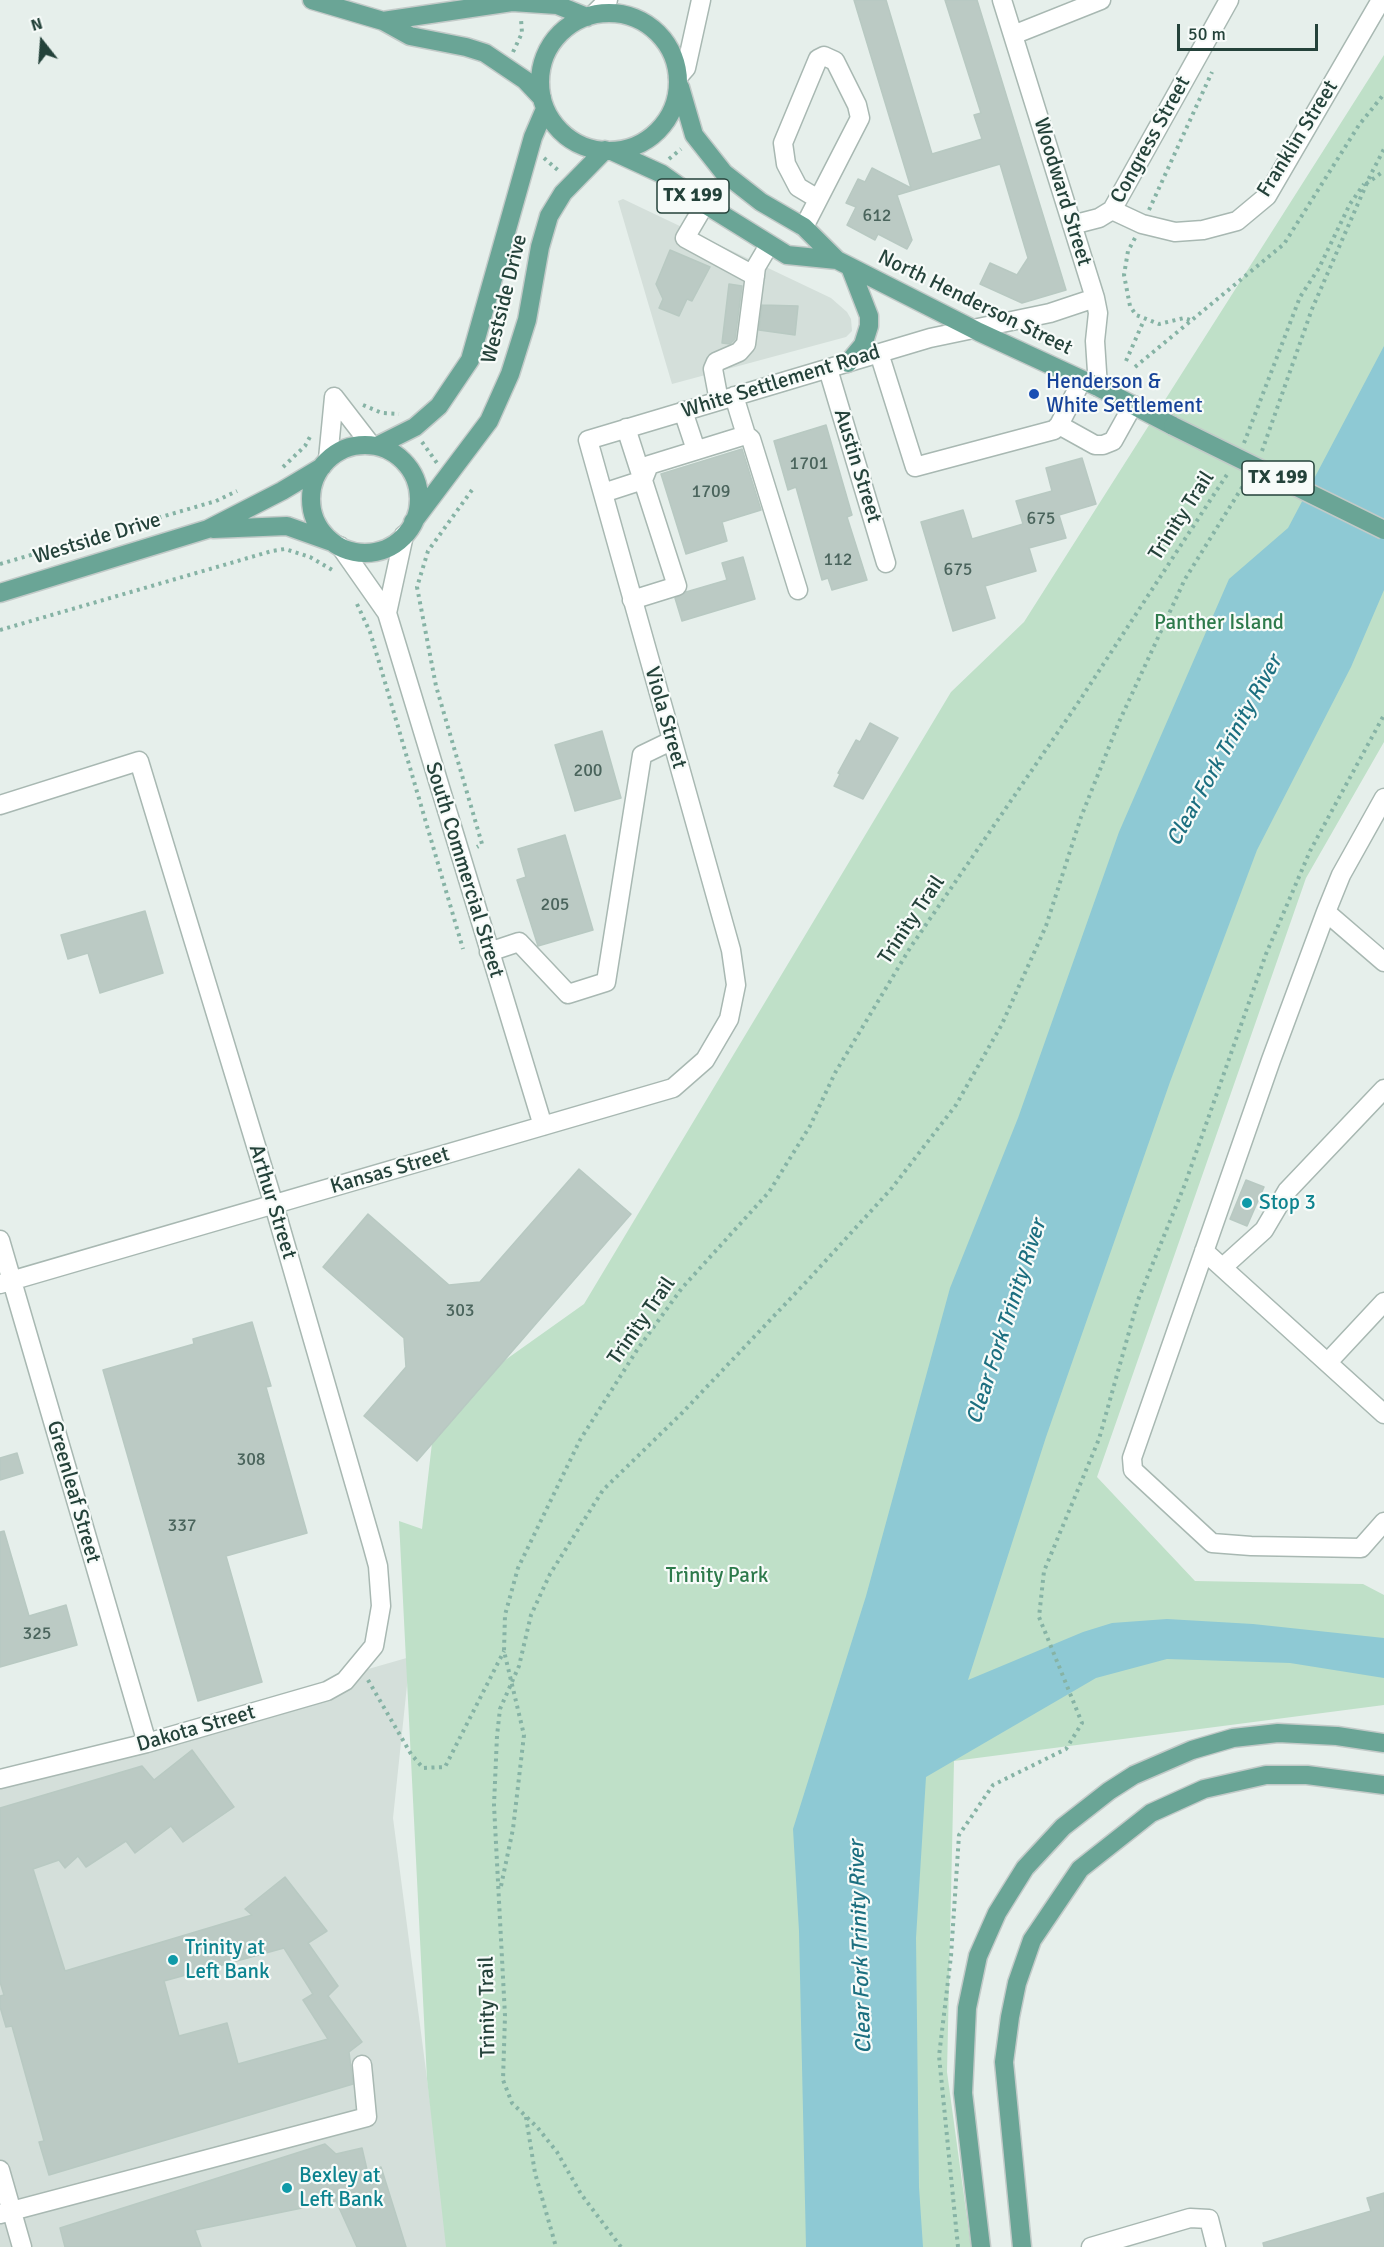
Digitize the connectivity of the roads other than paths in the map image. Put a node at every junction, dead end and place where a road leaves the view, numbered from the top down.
1 (312, 0) edge
2 (608, 0) edge
3 (701, 0) edge
4 (1002, 0) edge
5 (1101, 0) edge
6 (1229, 0) edge
7 (1381, 0) edge
8 (590, 16) junction
9 (383, 21) junction
10 (1013, 35) junction
11 (679, 82) junction
12 (543, 104) junction
13 (610, 151) junction
14 (818, 199) junction
15 (705, 204) junction
16 (1112, 210) junction
17 (1072, 225) junction
18 (804, 227) junction
19 (769, 245) junction
20 (844, 263) junction
21 (755, 276) junction
22 (1095, 298) junction
23 (976, 330) junction
24 (879, 353) junction
25 (848, 363) junction
26 (828, 369) junction
27 (1090, 383) junction
28 (726, 399) junction
29 (1133, 405) junction
30 (684, 411) junction
31 (1059, 425) junction
32 (626, 428) junction
33 (746, 435) junction
34 (588, 440) joint
35 (374, 446) junction
36 (696, 450) junction
37 (325, 463) junction
38 (643, 480) junction
39 (603, 493) junction
40 (208, 529) junction
41 (409, 529) junction
42 (1384, 530) edge
43 (336, 544) junction
44 (886, 563) dead end
45 (798, 590) dead end
46 (0, 593) edge
47 (632, 600) junction
48 (387, 613) junction
49 (671, 741) junction
50 (1384, 800) edge
51 (0, 805) edge
52 (1326, 912) junction
53 (489, 952) junction
54 (1384, 962) edge
55 (733, 997) joint
56 (1384, 1089) edge
57 (543, 1126) junction
58 (274, 1205) junction
59 (0, 1239) edge
60 (1204, 1251) junction
61 (1223, 1267) junction
62 (5, 1283) edge
63 (1384, 1302) edge
64 (1328, 1362) junction
65 (1384, 1414) edge
66 (1384, 1522) edge
67 (374, 1646) joint
68 (147, 1743) junction
69 (1384, 1743) edge
70 (0, 1779) edge
71 (1384, 1785) edge
72 (362, 2065) dead end
73 (0, 2170) edge
74 (6, 2212) edge
75 (1148, 2239) edge
76 (22, 2247) edge
77 (981, 2247) edge
78 (1022, 2247) edge
79 (1091, 2247) edge
80 (1216, 2247) edge

1 - 9 main road
2 - 8 street
3 - 11 street
4 - 10 street, Woodward Street
5 - 10 street
6 - 16 street, Congress Street
7 - 16 street, Franklin Street
8 - 9 main road
8 - 11 main road
8 - 12 main road
9 - 12 main road
10 - 17 street, Woodward Street
11 - 13 main road
11 - 18 main road, North Henderson Street / TX 199
12 - 13 main road
12 - 35 main road, Westside Drive
13 - 15 main road, North Henderson Street / TX 199
13 - 41 main road, Westside Drive
14 - 14 street
14 - 18 street
15 - 19 main road, North Henderson Street / TX 199
15 - 21 street
16 - 17 street, Congress Street
17 - 22 street, Woodward Street
18 - 20 main road, North Henderson Street / TX 199
19 - 20 main road, North Henderson Street / TX 199
19 - 21 street
20 - 23 main road, North Henderson Street / TX 199
20 - 25 main road
21 - 28 street
22 - 23 street
22 - 27 street, Woodward Street
23 - 24 street, White Settlement Road
23 - 27 main road, North Henderson Street / TX 199
24 - 25 street, White Settlement Road
24 - 31 street
25 - 26 street, White Settlement Road
26 - 28 street, White Settlement Road
26 - 44 street, Austin Street
27 - 29 main road, North Henderson Street / TX 199
27 - 31 street
28 - 30 street, White Settlement Road
28 - 33 street
29 - 31 street
29 - 42 main road, North Henderson Street / TX 199, bridge
30 - 32 street, White Settlement Road
30 - 36 street
32 - 34 street, White Settlement Road
32 - 38 street
33 - 36 street
33 - 45 street
34 - 39 street, Viola Street
35 - 37 main road
35 - 37 street
35 - 41 main road
36 - 38 street
37 - 40 main road, Westside Drive
37 - 43 main road
38 - 39 street
38 - 47 street
39 - 47 street, Viola Street
40 - 43 main road, Westside Drive
40 - 46 main road, Westside Drive
41 - 43 main road
41 - 48 street, South Commercial Street
43 - 48 street, South Commercial Street
47 - 49 street, Viola Street
48 - 53 street, South Commercial Street
49 - 53 street
49 - 55 street, Viola Street
50 - 52 street
51 - 58 street, Arthur Street
52 - 54 street
52 - 60 street
53 - 57 street, South Commercial Street
55 - 57 street, Kansas Street
56 - 61 street
57 - 58 street, Kansas Street
58 - 62 street, Kansas Street
58 - 67 street, Arthur Street
59 - 62 street, Greenleaf Street
60 - 61 street
60 - 66 street
61 - 64 street
62 - 68 street, Greenleaf Street
63 - 64 street
64 - 65 street
67 - 68 street, Dakota Street
68 - 70 street, Dakota Street
69 - 77 main road
71 - 78 main road
72 - 74 street
73 - 74 street
74 - 76 street
75 - 79 street
75 - 80 street

